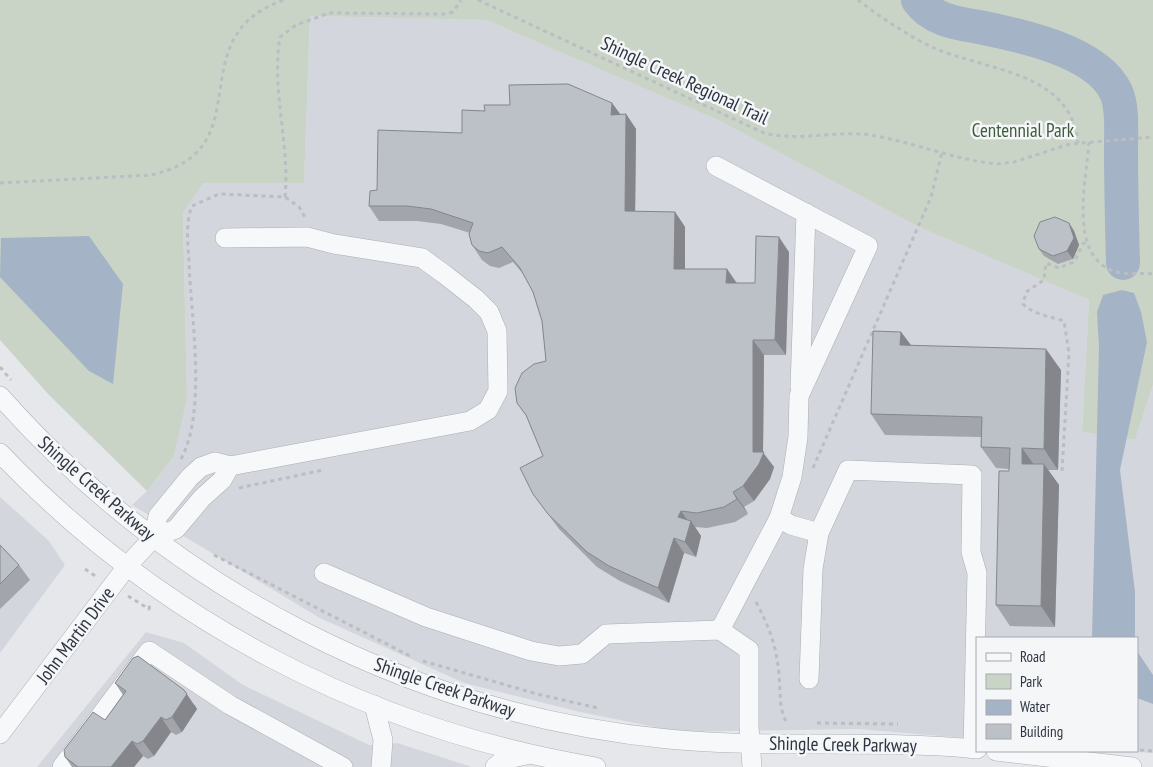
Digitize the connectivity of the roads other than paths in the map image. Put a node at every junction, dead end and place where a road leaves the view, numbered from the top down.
1 (716, 166) dead end
2 (806, 213) junction
3 (225, 238) dead end
4 (0, 396) edge
5 (799, 396) junction
6 (0, 453) edge
7 (779, 518) junction
8 (819, 534) junction
9 (153, 538) junction
10 (128, 566) junction
11 (324, 573) dead end
12 (720, 630) junction
13 (976, 637) edge
14 (976, 660) edge
15 (809, 679) dead end
16 (374, 705) junction
17 (4, 722) edge
18 (751, 743) junction
19 (975, 748) edge
20 (1004, 752) edge
21 (529, 754) junction
22 (62, 767) edge
23 (343, 767) edge
24 (381, 767) edge
25 (495, 767) edge
26 (596, 767) edge
27 (752, 767) edge
28 (1132, 767) edge

1 - 2 street
2 - 5 street
2 - 5 street
3 - 9 street
4 - 9 street, Shingle Creek Parkway
5 - 7 street
6 - 10 street, Shingle Creek Parkway
7 - 8 street
7 - 12 street
8 - 13 street
8 - 15 street
9 - 10 street, John Martin Drive
9 - 18 street, Shingle Creek Parkway
10 - 16 street, Shingle Creek Parkway
10 - 17 street, John Martin Drive
11 - 12 street
12 - 18 street
14 - 19 street
16 - 21 street, Shingle Creek Parkway
16 - 24 street
18 - 19 street, Shingle Creek Parkway
18 - 27 street
20 - 28 street
21 - 25 street
21 - 26 street, Shingle Creek Parkway
22 - 23 street

